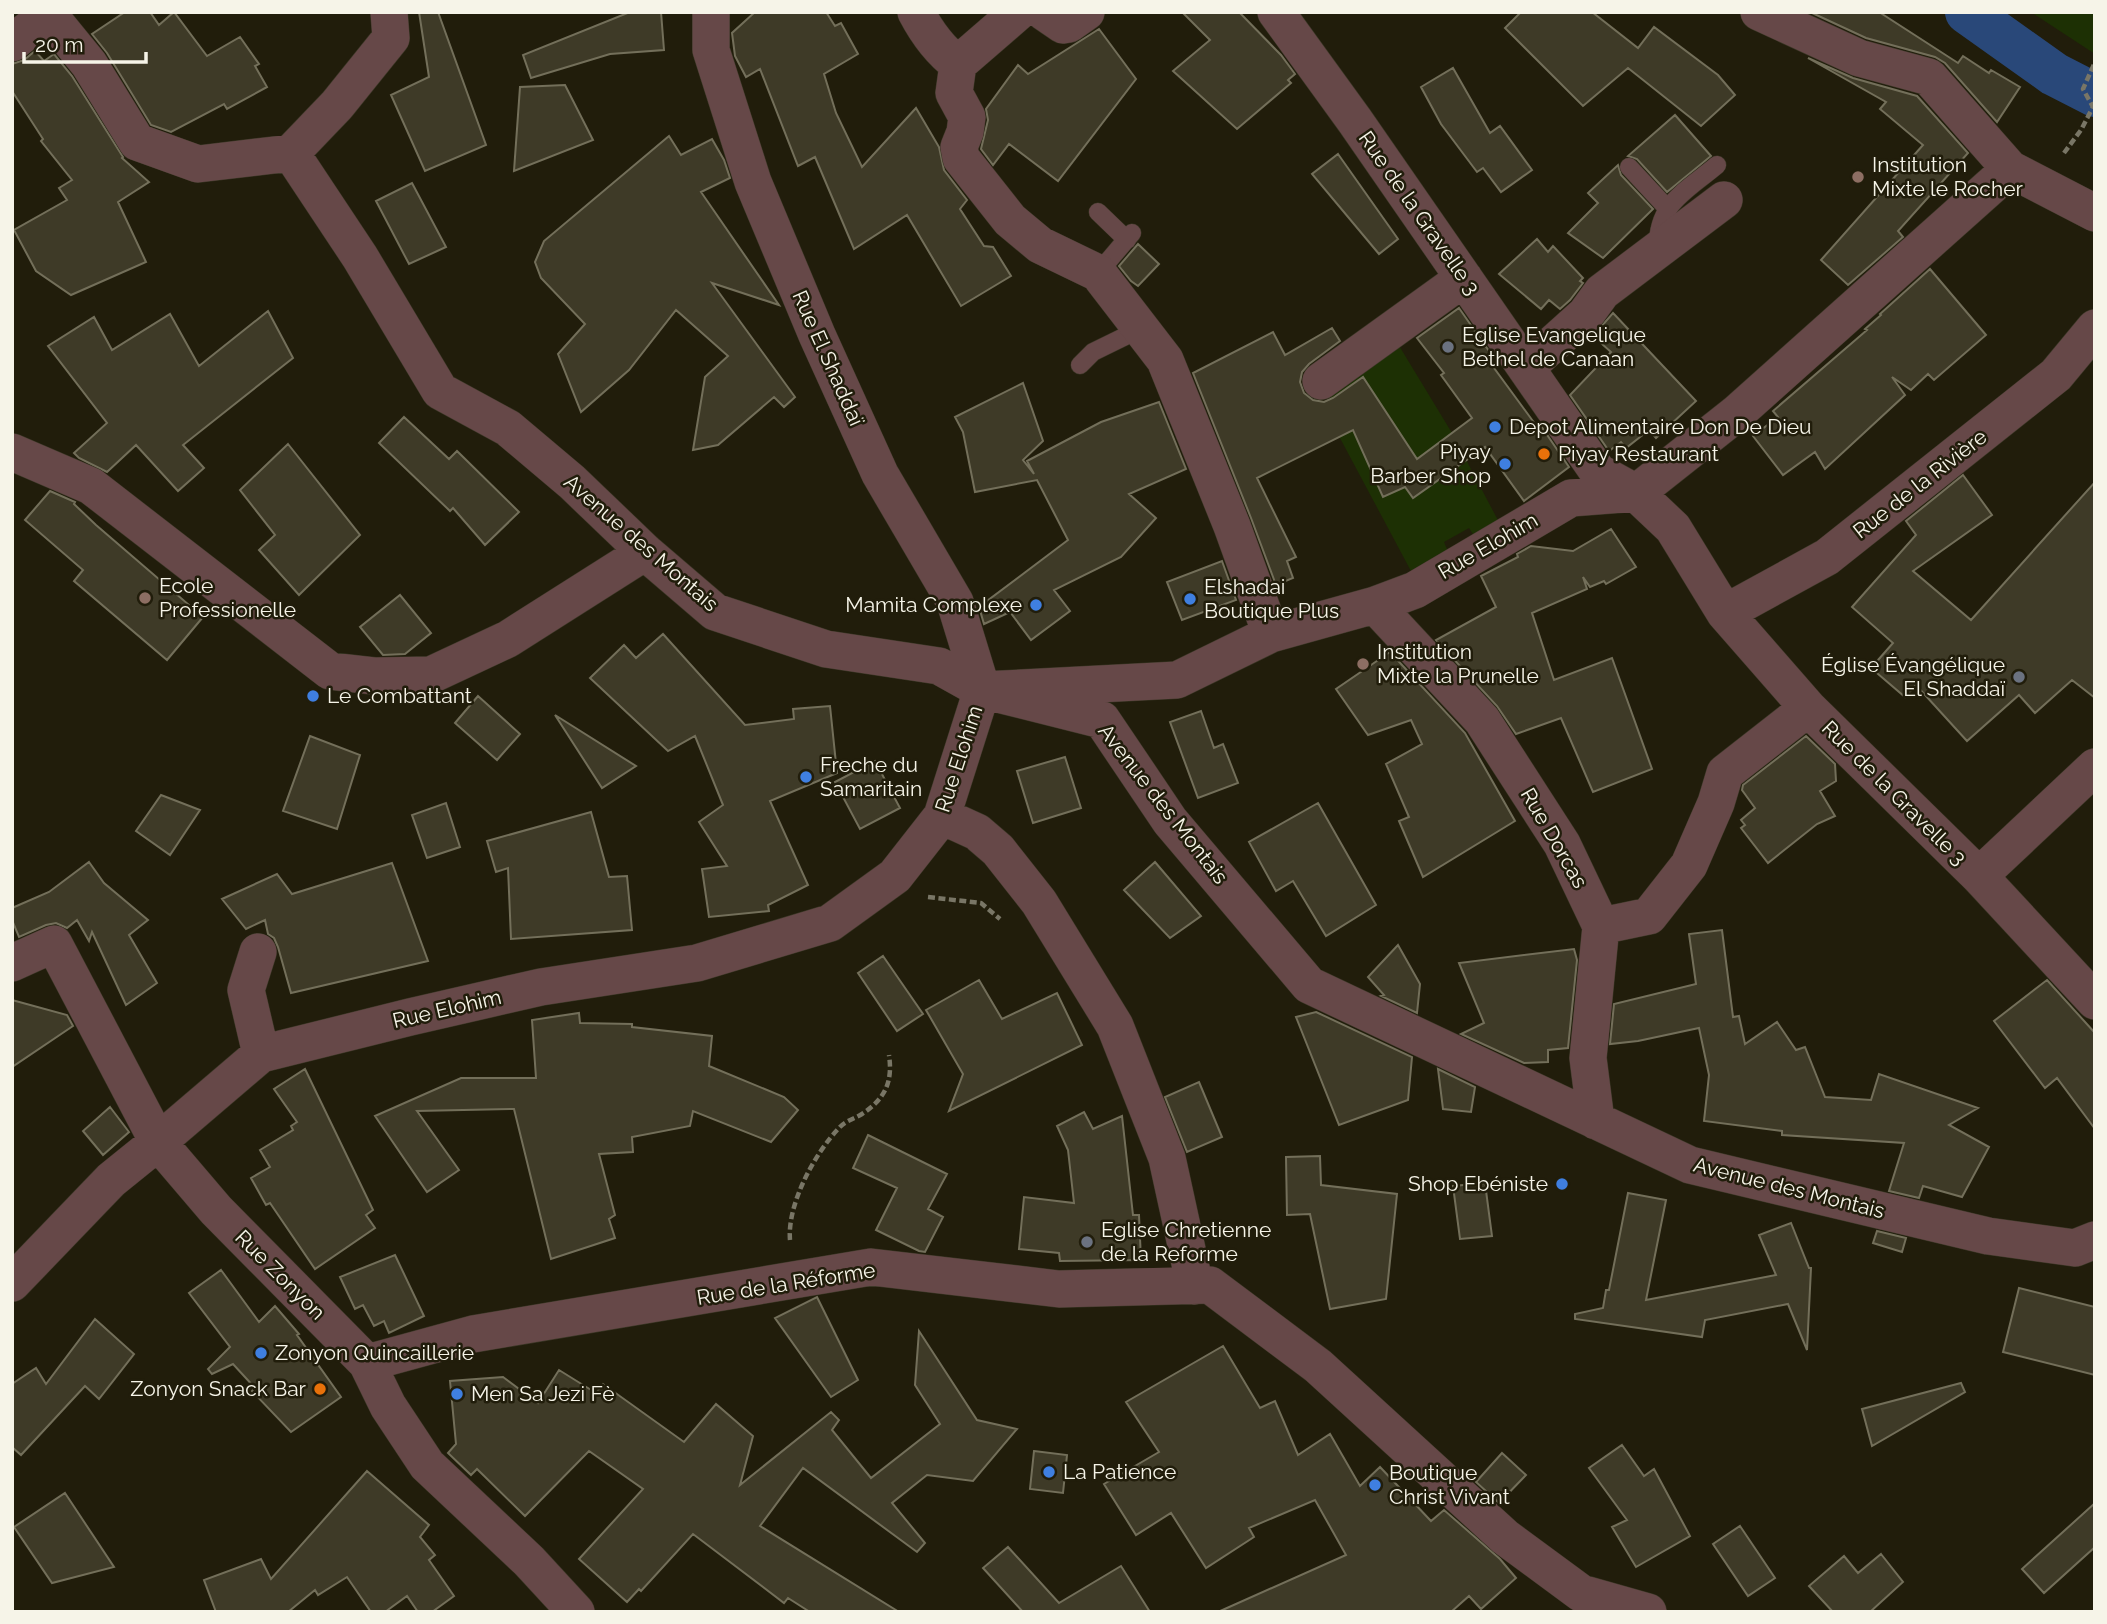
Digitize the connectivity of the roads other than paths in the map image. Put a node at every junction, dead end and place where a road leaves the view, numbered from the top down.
1 (389, 12) edge
2 (711, 12) edge
3 (916, 12) edge
4 (1018, 12) edge
5 (1044, 12) edge
6 (1086, 12) edge
7 (1276, 12) edge
8 (1759, 12) edge
9 (50, 14) edge
10 (12, 43) edge
11 (958, 64) junction
12 (291, 153) junction
13 (1629, 167) dead end
14 (2010, 169) junction
15 (1720, 183) joint
16 (1667, 208) junction
17 (1098, 212) dead end
18 (2095, 213) edge
19 (1658, 250) junction
20 (1098, 273) junction
21 (1464, 278) junction
22 (2095, 328) edge
23 (1140, 329) junction
24 (1080, 365) dead end
25 (1526, 368) junction
26 (1321, 381) dead end
27 (12, 452) edge
28 (1636, 493) junction
29 (645, 552) junction
30 (1375, 605) junction
31 (1725, 613) junction
32 (1271, 634) junction
33 (982, 690) junction
34 (1808, 708) junction
35 (2095, 767) edge
36 (942, 817) junction
37 (1979, 876) junction
38 (1601, 926) junction
39 (258, 952) dead end
40 (12, 963) edge
41 (2095, 1001) edge
42 (261, 1054) junction
43 (1597, 1121) junction
44 (158, 1142) junction
45 (2095, 1240) edge
46 (12, 1283) edge
47 (1202, 1286) junction
48 (367, 1363) junction
49 (576, 1612) edge
50 (1648, 1612) edge

1 - 12 street
2 - 33 street, Rue El Shaddaï
3 - 11 street
4 - 11 street
5 - 6 street
7 - 21 street, Rue de la Gravelle 3
8 - 14 street
9 - 10 street
9 - 12 street
11 - 20 street
12 - 29 street, Avenue des Montais
13 - 16 lane
14 - 18 street
14 - 28 street
15 - 16 lane
15 - 19 street
16 - 19 lane
17 - 20 lane
19 - 25 street
20 - 23 street
21 - 25 street, Rue de la Gravelle 3
21 - 26 street
22 - 31 street, Rue de la Rivière
23 - 24 lane
23 - 32 street
25 - 28 street, Rue de la Gravelle 3
27 - 29 street
28 - 30 street, Rue Elohim
28 - 31 street, Rue de la Gravelle 3
29 - 33 street, Avenue des Montais
30 - 32 street, Rue Elohim
30 - 38 street, Rue Dorcas
31 - 34 street, Rue de la Gravelle 3
32 - 33 street, Rue Elohim
33 - 36 street, Rue Elohim
33 - 43 street, Avenue des Montais
34 - 37 street, Rue de la Gravelle 3
34 - 38 street
35 - 37 street
36 - 42 street, Rue Elohim
36 - 47 street
37 - 41 street, Rue de la Gravelle 3
38 - 43 street
39 - 42 street
40 - 44 street, Rue Zonyon
42 - 44 street, Rue Elohim
43 - 45 street, Avenue des Montais
44 - 46 street, Rue Elohim
44 - 48 street, Rue Zonyon
47 - 48 street, Rue de la Réforme
47 - 50 street
48 - 49 street, Rue Zonyon

